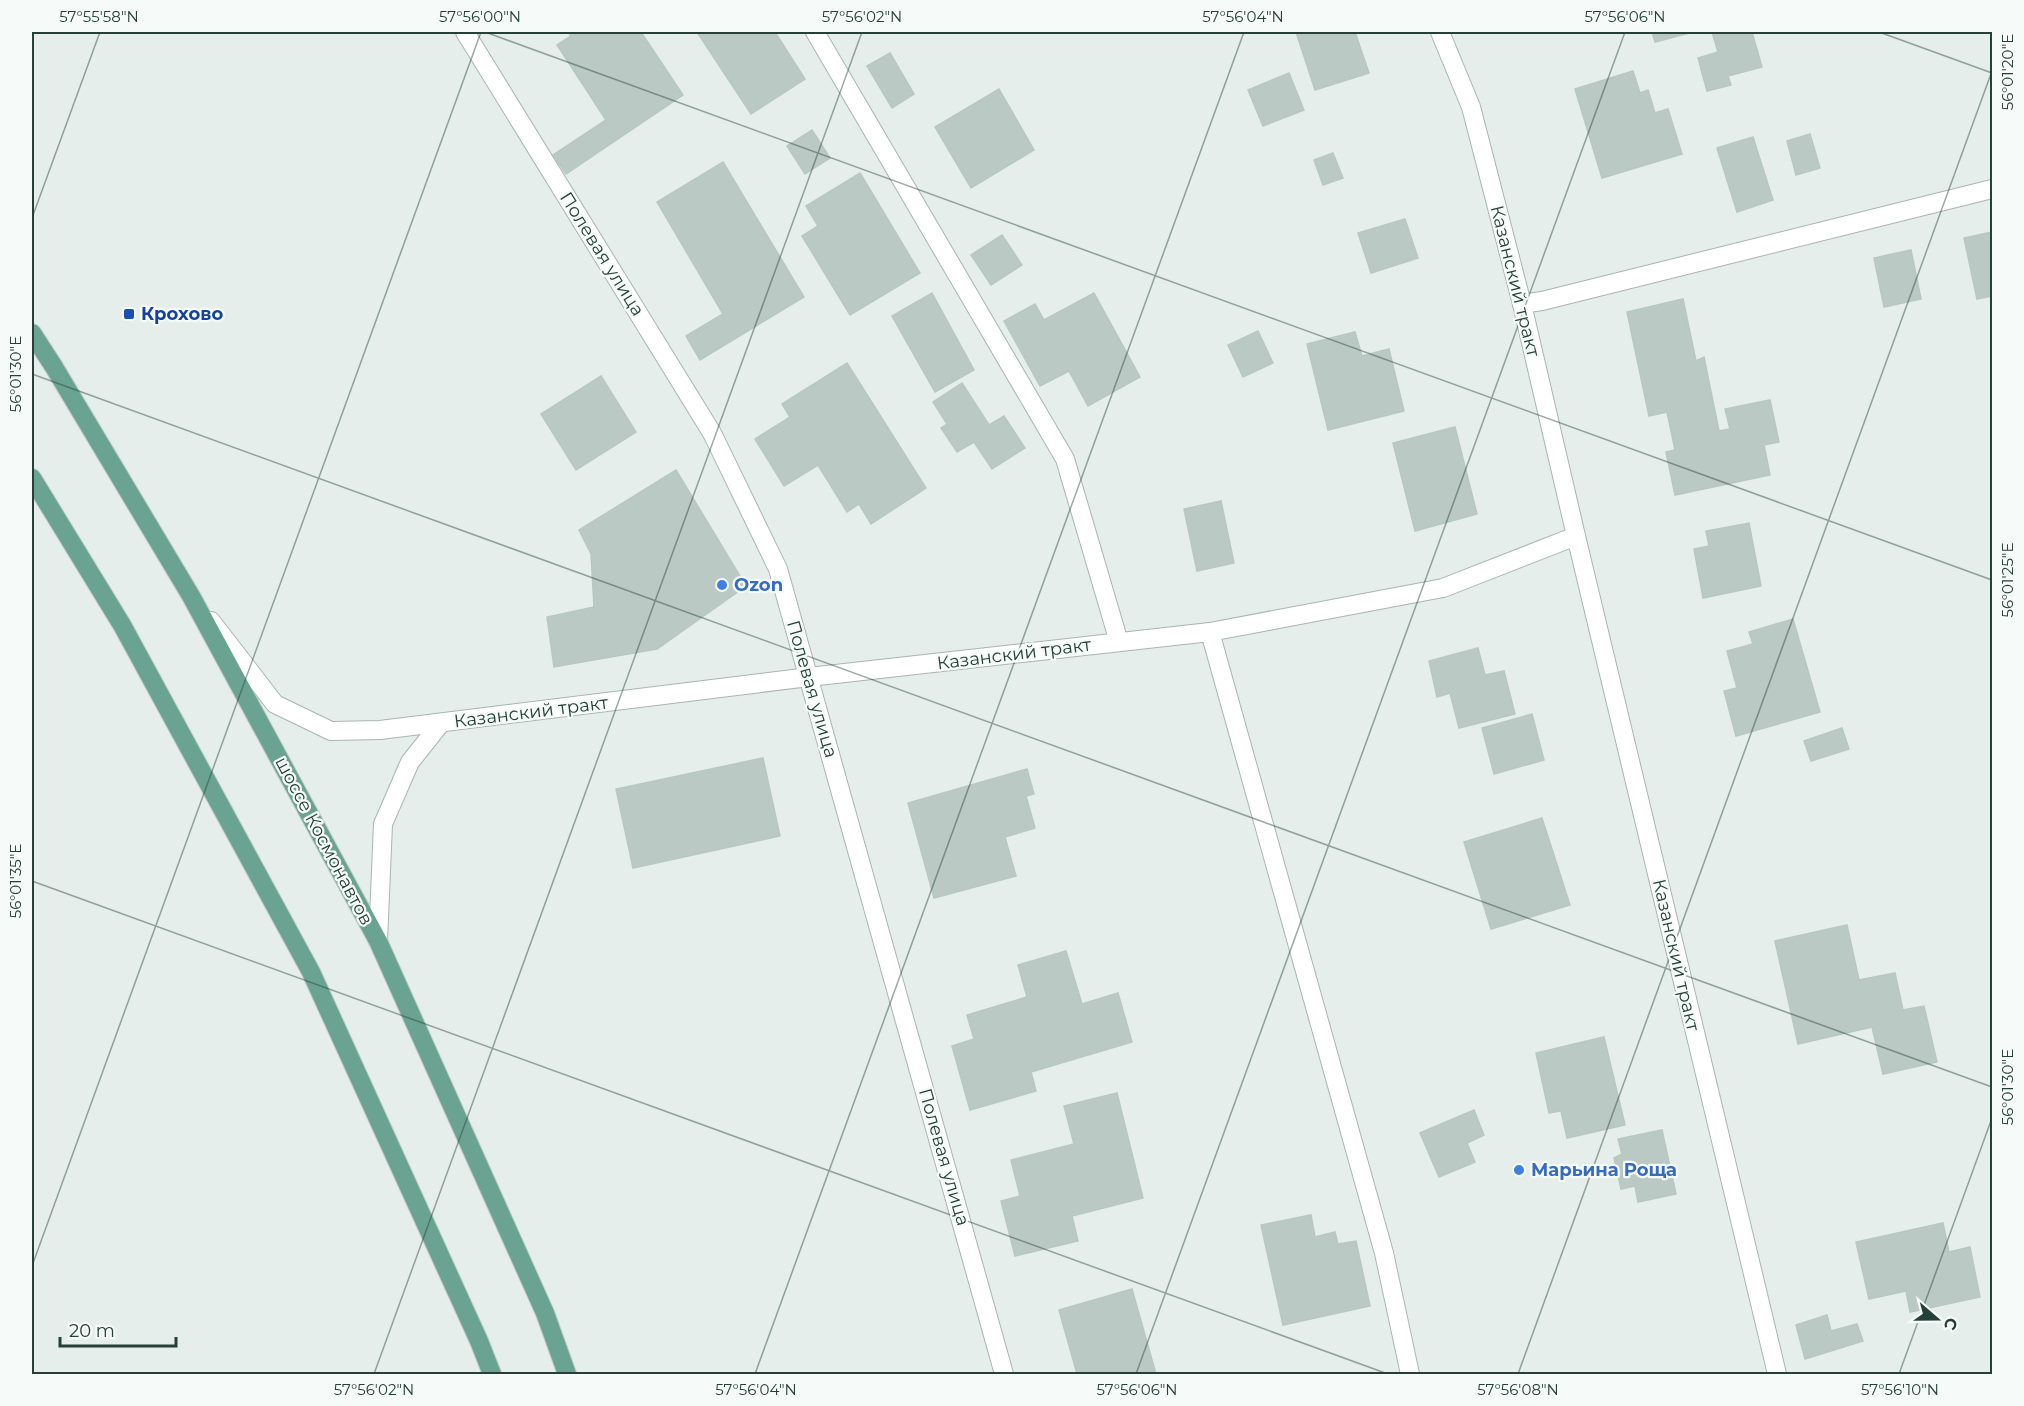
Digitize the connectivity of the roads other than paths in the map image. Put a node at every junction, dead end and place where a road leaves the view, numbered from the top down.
1 (465, 32) edge
2 (815, 32) edge
3 (1440, 32) edge
4 (1992, 189) edge
5 (1522, 304) junction
6 (32, 333) edge
7 (32, 478) edge
8 (1576, 536) junction
9 (192, 596) junction
10 (1210, 632) junction
11 (1119, 642) junction
12 (809, 677) junction
13 (441, 723) junction
14 (378, 941) junction
15 (492, 1374) edge
16 (567, 1374) edge
17 (1004, 1374) edge
18 (1410, 1374) edge
19 (1777, 1374) edge

1 - 12 street, Полевая улица
2 - 11 street
3 - 5 street, Казанский тракт
4 - 5 street
5 - 8 street, Казанский тракт
6 - 9 main road, шоссе Космонавтов
7 - 15 main road
8 - 10 street, Казанский тракт
8 - 19 street, Казанский тракт
9 - 13 street, Казанский тракт
9 - 14 main road, шоссе Космонавтов
10 - 11 street, Казанский тракт
10 - 18 street
11 - 12 street, Казанский тракт
12 - 13 street, Казанский тракт
12 - 17 street, Полевая улица
13 - 14 street
14 - 16 main road, шоссе Космонавтов

